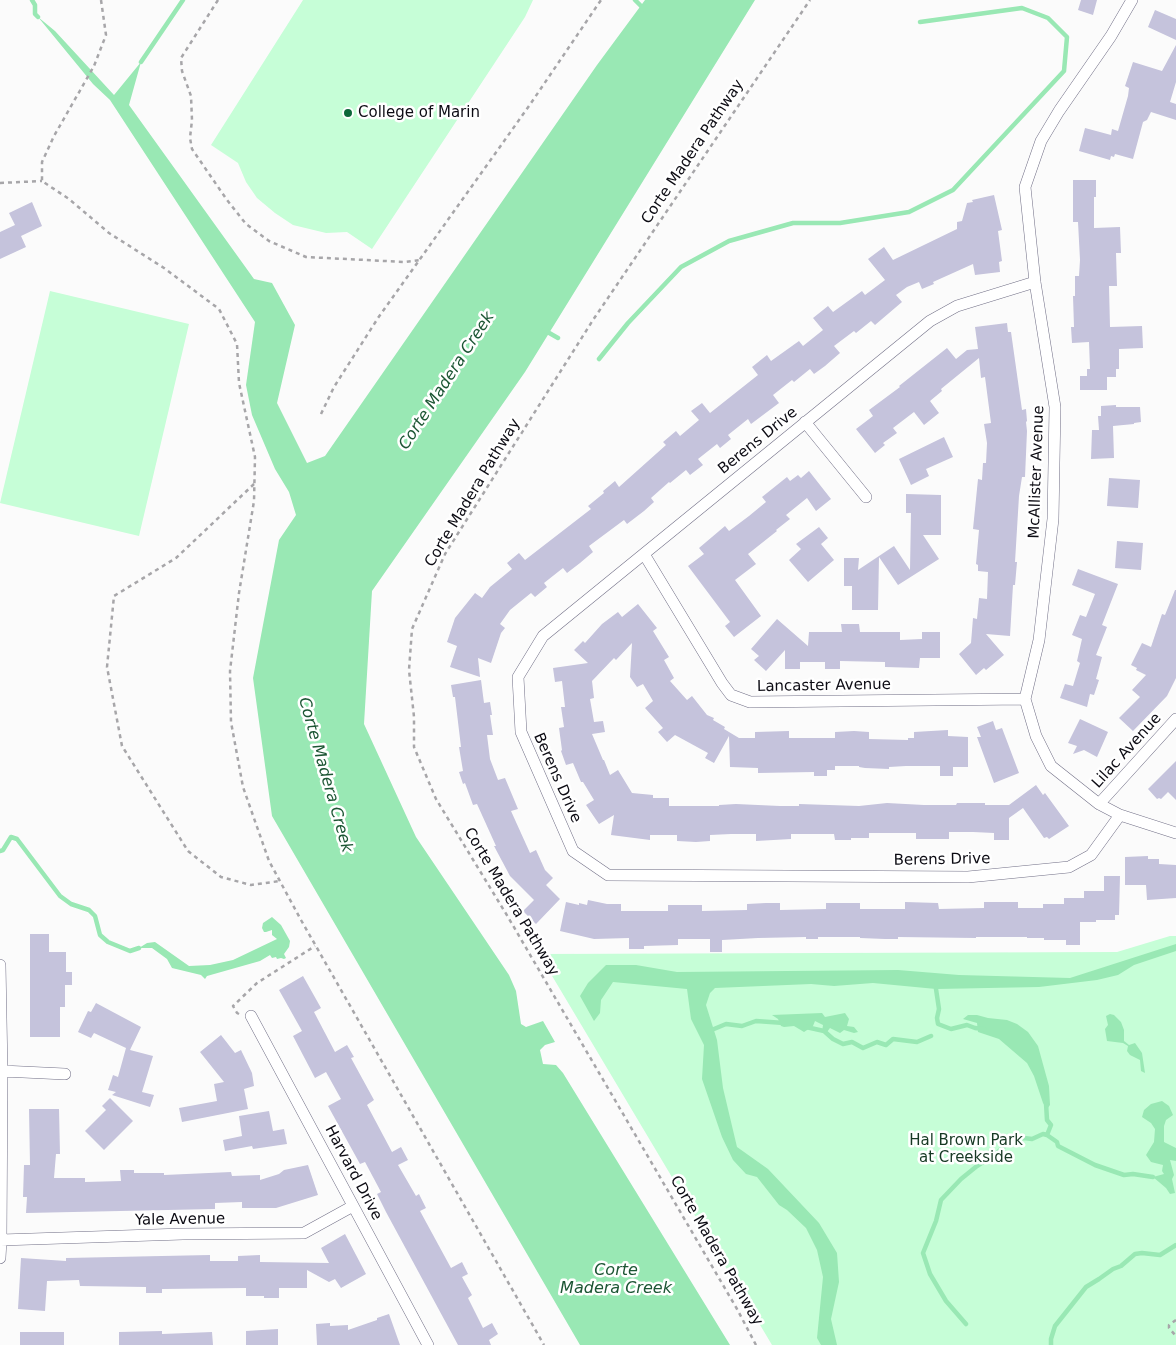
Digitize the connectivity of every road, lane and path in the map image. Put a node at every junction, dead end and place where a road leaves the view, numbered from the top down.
1 (101, 0) edge
2 (218, 0) edge
3 (601, 0) edge
4 (810, 0) edge
5 (1132, 0) edge
6 (42, 181) junction
7 (0, 183) edge
8 (420, 260) junction
9 (1035, 282) junction
10 (322, 414) dead end
11 (805, 422) junction
12 (254, 484) junction
13 (866, 497) dead end
14 (644, 554) junction
15 (1025, 699) junction
16 (1176, 719) edge
17 (1099, 804) junction
18 (1120, 816) junction
19 (1176, 833) edge
20 (280, 881) junction
21 (315, 946) junction
22 (0, 965) edge
23 (250, 1016) joint
24 (2, 1071) junction
25 (65, 1074) dead end
26 (353, 1206) junction
27 (2, 1240) junction
28 (0, 1258) edge
29 (1176, 1320) edge
30 (1176, 1336) edge
31 (428, 1345) edge
32 (544, 1345) edge
33 (756, 1345) edge

1 - 6 path
2 - 8 path
3 - 8 path
4 - 33 path, Corte Madera Pathway
5 - 9 street, McAllister Avenue
6 - 7 path
6 - 12 path
8 - 10 path
9 - 11 street, Berens Drive
9 - 15 street, McAllister Avenue
11 - 13 street
11 - 14 street, Berens Drive
12 - 20 path
12 - 20 path
14 - 15 street, Lancaster Avenue
14 - 18 street, Berens Drive
15 - 17 street, McAllister Avenue
16 - 17 street, Lilac Avenue
17 - 18 street, McAllister Avenue
18 - 19 street, McAllister Avenue
20 - 21 path
21 - 23 path
21 - 32 path
22 - 24 street
23 - 26 street, Harvard Drive
24 - 25 street
24 - 27 street
26 - 27 street, Yale Avenue
26 - 31 street, Harvard Drive
27 - 28 street
29 - 30 path

